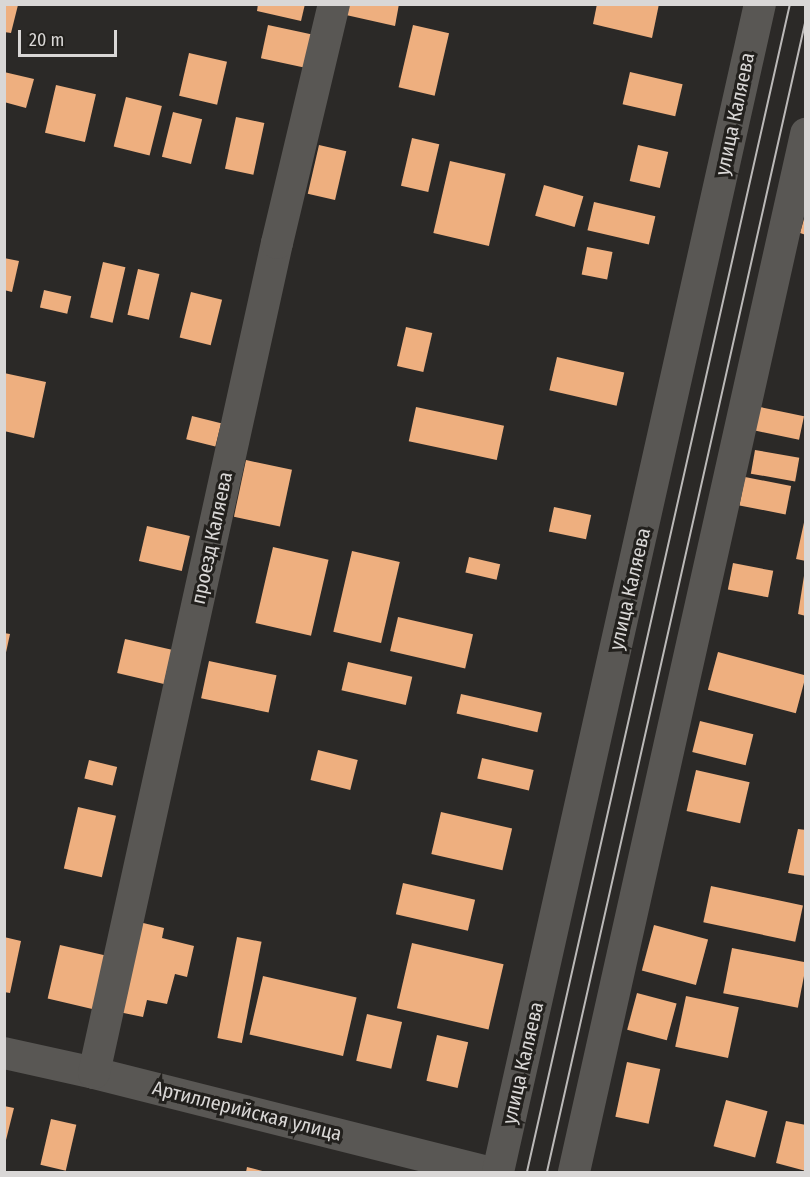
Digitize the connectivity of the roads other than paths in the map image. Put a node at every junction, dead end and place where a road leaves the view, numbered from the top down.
1 (334, 4) edge
2 (760, 4) edge
3 (806, 134) edge
4 (4, 1053) edge
5 (94, 1073) junction
6 (489, 1173) edge
7 (498, 1173) edge
8 (574, 1173) edge

1 - 5 street, проезд Каляева
2 - 7 street, улица Каляева
3 - 8 street
4 - 5 street, Артиллерийская улица
5 - 6 street, Артиллерийская улица

